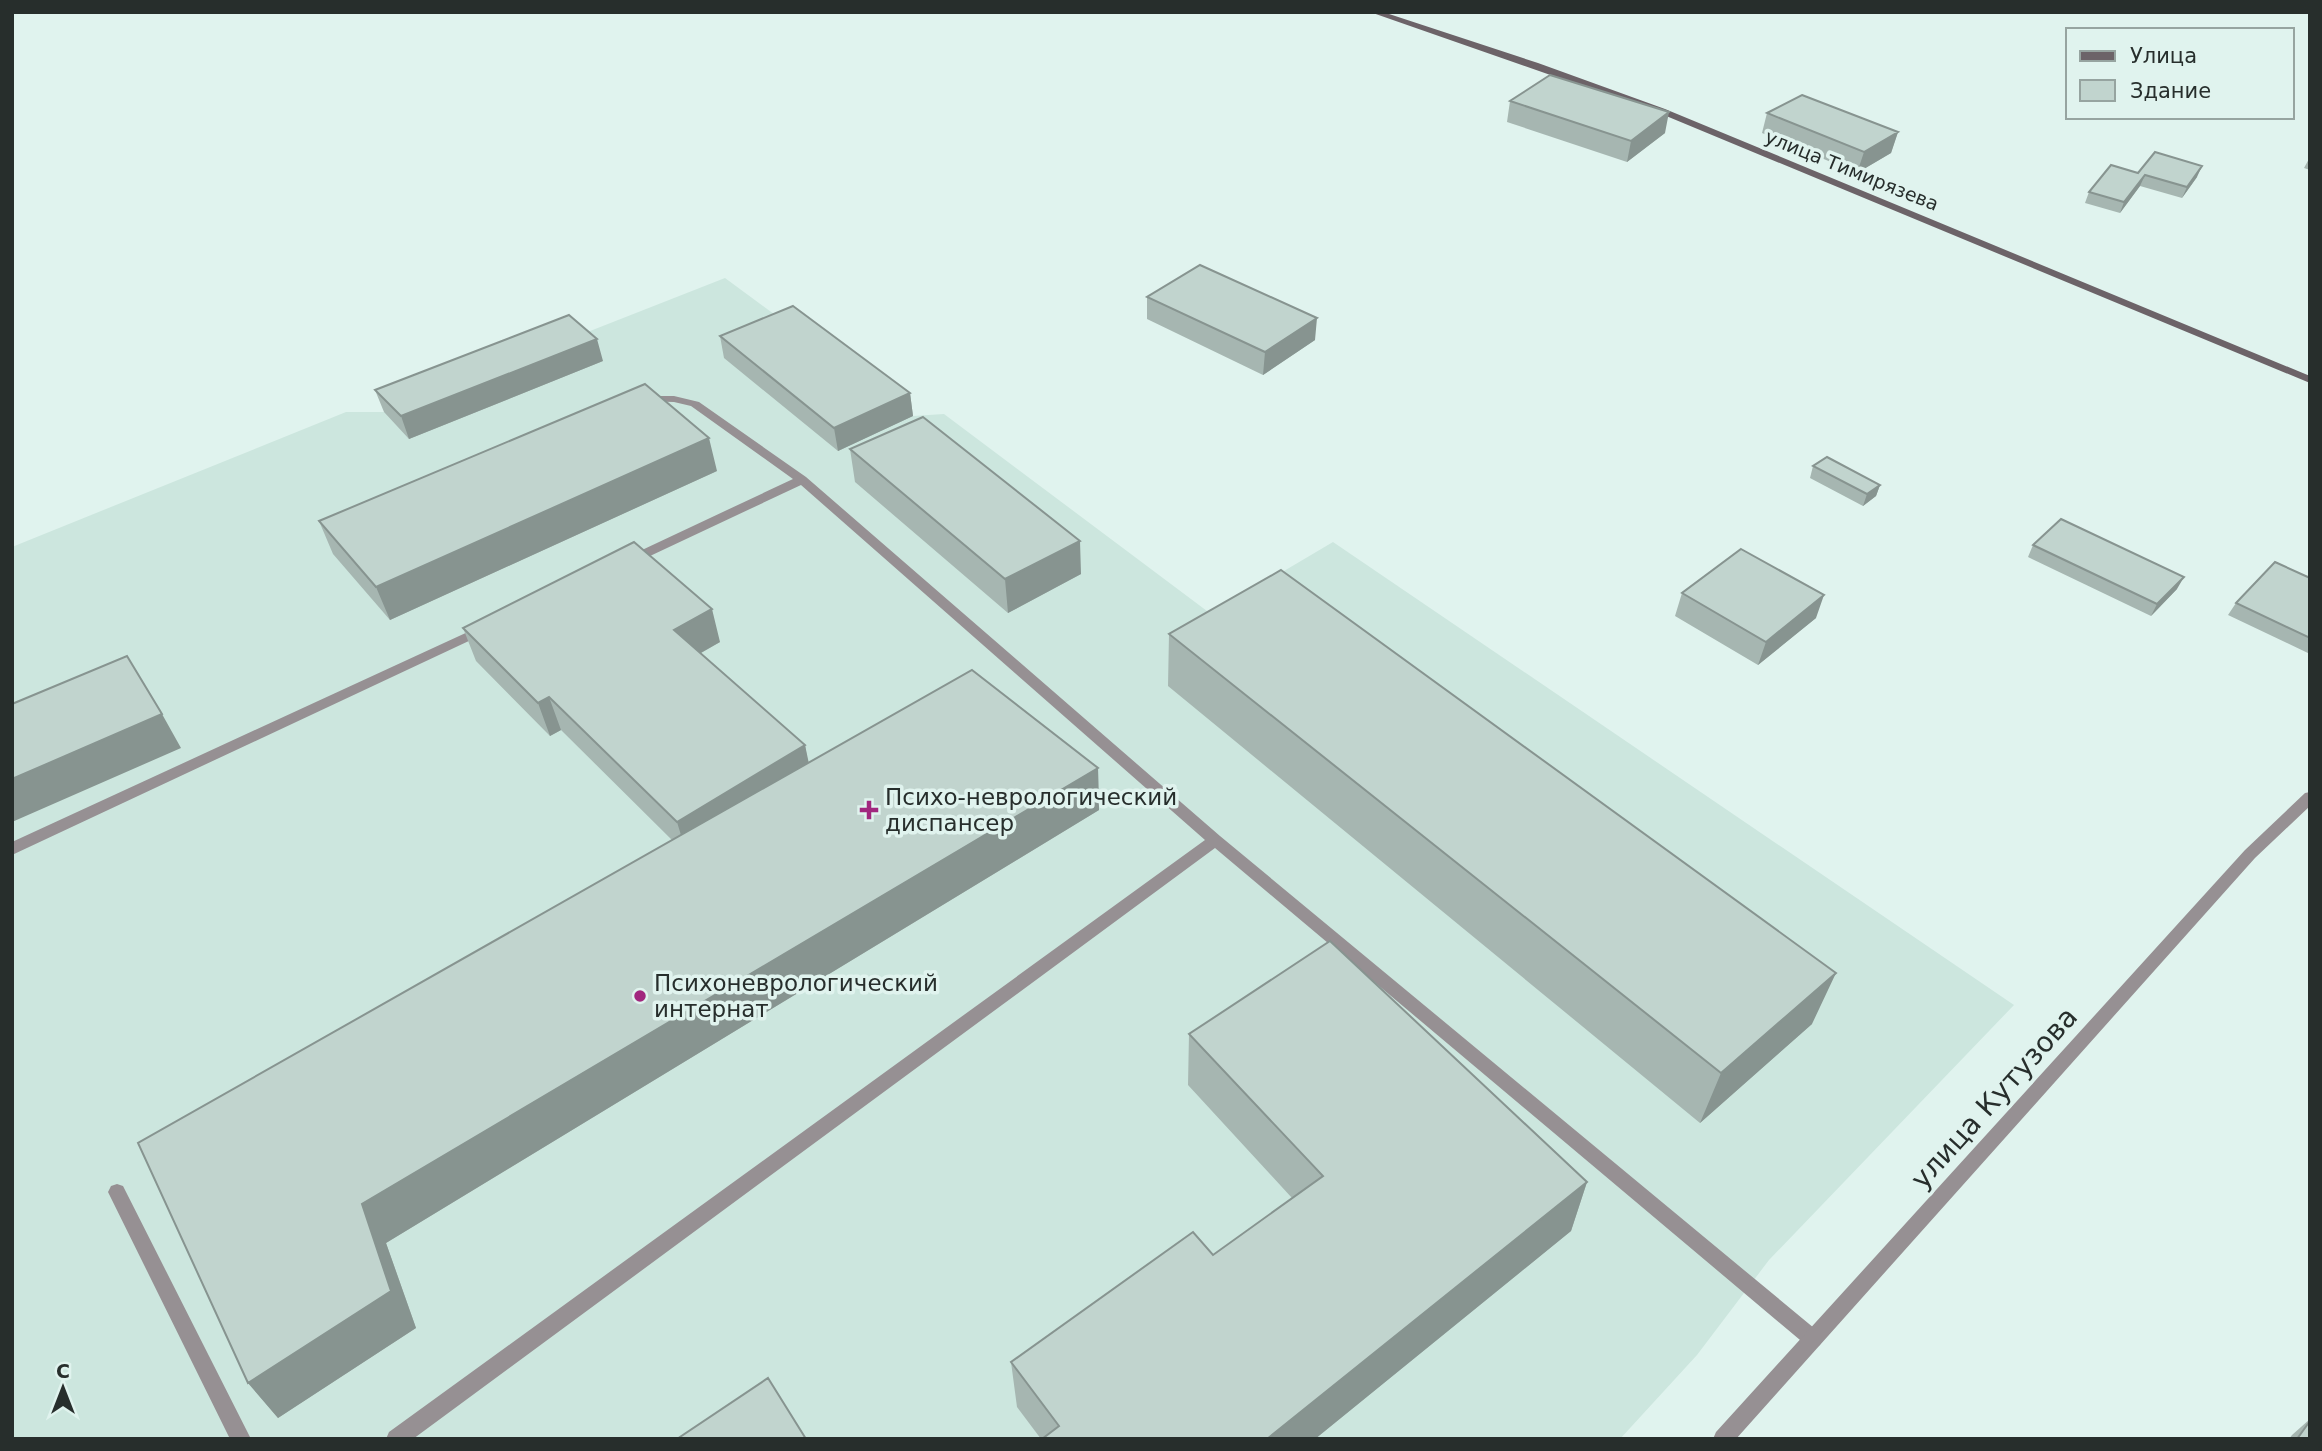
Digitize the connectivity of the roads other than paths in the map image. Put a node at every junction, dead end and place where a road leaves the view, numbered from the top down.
1 (1374, 12) edge
2 (2310, 380) edge
3 (632, 404) edge
4 (802, 480) junction
5 (614, 568) edge
6 (501, 621) edge
7 (2310, 797) edge
8 (1216, 840) junction
9 (12, 849) edge
10 (117, 1192) dead end
11 (1812, 1339) junction
12 (241, 1439) edge
13 (396, 1439) edge
14 (1723, 1439) edge

1 - 2 main road, улица Тимирязева
3 - 4 street
4 - 5 street
4 - 8 street
6 - 9 street
7 - 11 street, улица Кутузова
8 - 11 street
8 - 13 street
10 - 12 street
11 - 14 street, улица Кутузова

